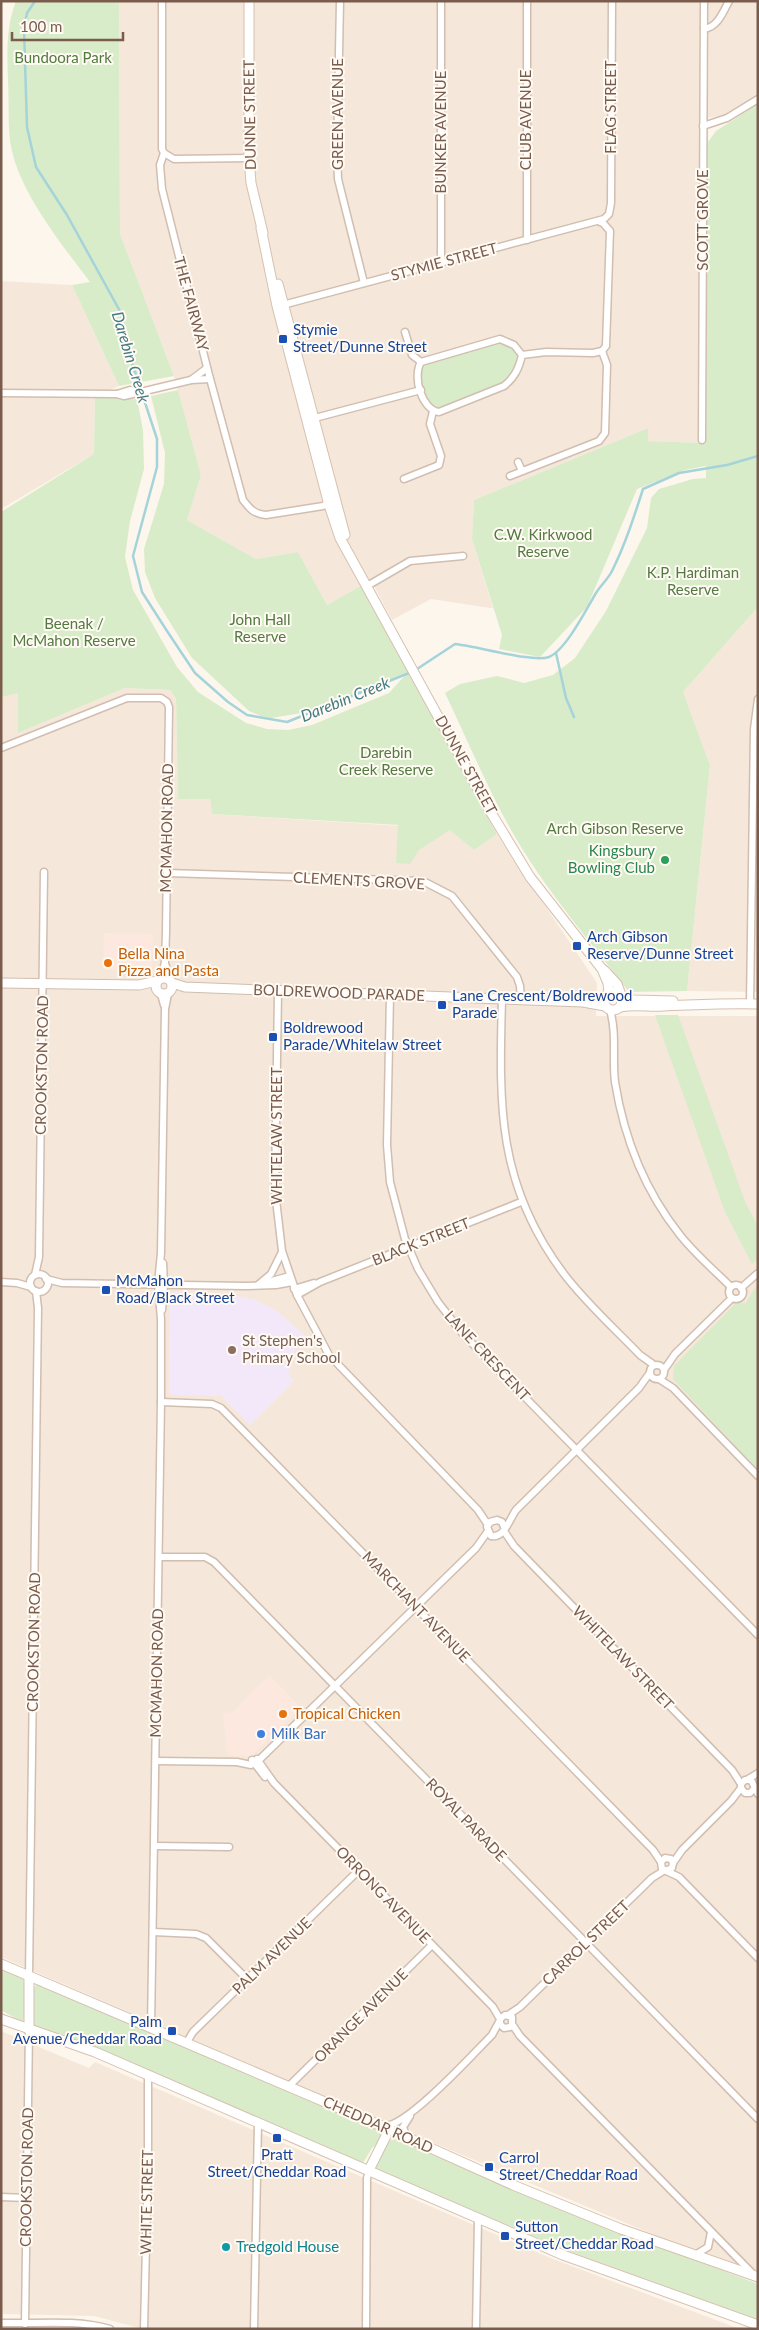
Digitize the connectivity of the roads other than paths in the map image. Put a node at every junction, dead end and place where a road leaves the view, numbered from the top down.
1 (162, 1) edge
2 (249, 1) edge
3 (340, 1) edge
4 (441, 1) edge
5 (527, 1) edge
6 (612, 1) edge
7 (704, 1) edge
8 (729, 1) edge
9 (704, 30) junction
10 (758, 99) edge
11 (703, 126) junction
12 (164, 153) junction
13 (249, 158) junction
14 (609, 214) joint
15 (600, 222) junction
16 (527, 240) junction
17 (441, 263) junction
18 (364, 283) junction
19 (281, 305) junction
20 (405, 332) dead end
21 (602, 351) junction
22 (522, 355) junction
23 (421, 362) junction
24 (207, 368) junction
25 (210, 379) junction
26 (191, 380) junction
27 (421, 390) junction
28 (1, 393) edge
29 (433, 412) junction
30 (311, 419) junction
31 (702, 440) dead end
32 (518, 462) dead end
33 (522, 471) junction
34 (510, 476) dead end
35 (404, 479) dead end
36 (334, 493) junction
37 (328, 503) junction
38 (348, 550) junction
39 (463, 556) dead end
40 (367, 586) junction
41 (758, 699) edge
42 (1, 748) edge
43 (755, 798) edge
44 (44, 872) dead end
45 (167, 872) junction
46 (755, 900) edge
47 (602, 969) junction
48 (1, 983) edge
49 (43, 983) junction
50 (164, 986) junction
51 (278, 991) junction
52 (390, 995) junction
53 (621, 996) junction
54 (502, 999) junction
55 (521, 1000) junction
56 (611, 1004) junction
57 (700, 1004) junction
58 (754, 1004) edge
59 (521, 1202) junction
60 (408, 1247) junction
61 (282, 1252) junction
62 (39, 1257) junction
63 (758, 1273) edge
64 (33, 1276) junction
65 (45, 1277) junction
66 (1, 1282) edge
67 (17, 1282) junction
68 (62, 1283) junction
69 (161, 1284) junction
70 (258, 1285) junction
71 (293, 1285) junction
72 (730, 1287) junction
73 (741, 1288) junction
74 (38, 1289) junction
75 (732, 1298) junction
76 (656, 1372) junction
77 (161, 1402) junction
78 (576, 1450) junction
79 (758, 1476) edge
80 (478, 1510) junction
81 (516, 1510) junction
82 (497, 1520) junction
83 (488, 1528) junction
84 (504, 1529) junction
85 (496, 1537) junction
86 (514, 1546) junction
87 (476, 1548) junction
88 (159, 1557) junction
89 (415, 1606) junction
90 (758, 1635) edge
91 (335, 1685) junction
92 (257, 1760) junction
93 (156, 1761) junction
94 (758, 1773) edge
95 (749, 1786) edge
96 (758, 1799) edge
97 (154, 1846) junction
98 (229, 1847) dead end
99 (667, 1864) junction
100 (359, 1870) junction
101 (154, 1932) junction
102 (586, 1942) junction
103 (432, 1946) junction
104 (758, 1958) edge
105 (1, 1964) edge
106 (29, 1976) junction
107 (248, 1980) junction
108 (1, 2019) edge
109 (506, 2021) junction
110 (151, 2027) junction
111 (29, 2030) junction
112 (187, 2042) junction
113 (148, 2074) junction
114 (290, 2086) junction
115 (416, 2109) junction
116 (758, 2119) edge
117 (258, 2122) junction
118 (382, 2126) junction
119 (407, 2138) junction
120 (369, 2170) junction
121 (1, 2197) edge
122 (27, 2198) junction
123 (478, 2219) junction
124 (711, 2232) junction
125 (694, 2256) junction
126 (757, 2277) edge
127 (1, 2323) edge
128 (26, 2324) junction
129 (758, 2325) edge
130 (110, 2329) edge
131 (144, 2329) edge
132 (254, 2329) edge
133 (366, 2329) edge
134 (476, 2329) edge

1 - 12 street, THE FAIRWAY
2 - 13 main road, DUNNE STREET
3 - 18 street, GREEN AVENUE
4 - 17 street, BUNKER AVENUE
5 - 16 street, CLUB AVENUE
6 - 14 street, FLAG STREET
7 - 9 street, SCOTT GROVE
8 - 9 street
9 - 11 street, SCOTT GROVE
10 - 11 street
11 - 31 street, SCOTT GROVE
12 - 13 street
12 - 24 street, THE FAIRWAY
13 - 19 main road, DUNNE STREET
14 - 15 street, STYMIE STREET
15 - 16 street, STYMIE STREET
15 - 21 street
16 - 17 street, STYMIE STREET
17 - 18 street, STYMIE STREET
18 - 19 street, STYMIE STREET
19 - 30 main road, DUNNE STREET
20 - 23 street
21 - 22 street
21 - 33 street
22 - 23 street
22 - 29 street
23 - 27 street
24 - 25 street, THE FAIRWAY
24 - 26 street
25 - 26 street
25 - 37 street, THE FAIRWAY
26 - 28 street
27 - 29 street
27 - 30 street
29 - 35 street
30 - 36 main road, DUNNE STREET
30 - 37 main road, DUNNE STREET
32 - 33 street
33 - 34 street
36 - 37 street
36 - 38 main road, DUNNE STREET
37 - 38 main road, DUNNE STREET
38 - 40 main road, DUNNE STREET
39 - 40 street
40 - 47 main road, DUNNE STREET
41 - 43 street
42 - 45 street, MCMAHON ROAD
43 - 46 street
44 - 49 street, CROOKSTON ROAD
45 - 50 street, MCMAHON ROAD
45 - 55 street, CLEMENTS GROVE
46 - 58 street
47 - 53 main road, DUNNE STREET
47 - 56 main road, DUNNE STREET
48 - 49 main road, BOLDREWOOD PARADE
49 - 50 main road, BOLDREWOOD PARADE
49 - 62 street, CROOKSTON ROAD
50 - 51 main road, BOLDREWOOD PARADE
50 - 69 street, MCMAHON ROAD
51 - 52 main road, BOLDREWOOD PARADE
51 - 61 street, WHITELAW STREET
52 - 54 main road, BOLDREWOOD PARADE
52 - 60 street, LANE CRESCENT
53 - 56 main road
53 - 56 main road, BOLDREWOOD PARADE
53 - 57 main road, BOLDREWOOD PARADE
54 - 55 main road, BOLDREWOOD PARADE
54 - 59 street
55 - 56 main road, BOLDREWOOD PARADE
56 - 57 main road, BOLDREWOOD PARADE
56 - 72 street
57 - 58 main road, BOLDREWOOD PARADE
59 - 60 street, BLACK STREET
59 - 76 street
60 - 71 street, BLACK STREET
60 - 78 street, LANE CRESCENT
61 - 70 street
61 - 71 street, WHITELAW STREET
62 - 64 street, CROOKSTON ROAD
62 - 65 street, CROOKSTON ROAD
63 - 73 street
64 - 65 street, BLACK STREET
64 - 67 street
64 - 74 street, CROOKSTON ROAD
65 - 68 street, BLACK STREET
65 - 74 street, CROOKSTON ROAD
66 - 67 street
67 - 74 street
68 - 69 street, BLACK STREET
68 - 74 street, BLACK STREET
69 - 70 street, BLACK STREET
69 - 77 street, MCMAHON ROAD
70 - 71 street, BLACK STREET
71 - 80 street, WHITELAW STREET
72 - 73 street
72 - 75 street
73 - 75 street
74 - 106 street, CROOKSTON ROAD
75 - 76 street
76 - 78 street
76 - 79 street
77 - 88 street, MCMAHON ROAD
77 - 89 street, MARCHANT AVENUE
78 - 81 street
78 - 90 street, LANE CRESCENT
80 - 82 street, WHITELAW STREET
80 - 83 street, WHITELAW STREET
81 - 82 street
81 - 84 street
82 - 83 street
82 - 84 street, WHITELAW STREET
83 - 85 street, WHITELAW STREET
83 - 87 street
84 - 85 street
84 - 86 street, WHITELAW STREET
85 - 86 street, WHITELAW STREET
85 - 87 street
86 - 95 street, WHITELAW STREET
87 - 89 street
88 - 91 street, ROYAL PARADE
88 - 93 street, MCMAHON ROAD
89 - 91 street
89 - 99 street, MARCHANT AVENUE
91 - 92 street
91 - 102 street, ROYAL PARADE
92 - 93 street
92 - 100 street, ORRONG AVENUE
93 - 97 street, MCMAHON ROAD
94 - 95 street, CARROL STREET
95 - 96 street, WHITELAW STREET
95 - 99 street, CARROL STREET
97 - 98 street
97 - 101 street, MCMAHON ROAD
99 - 102 street, CARROL STREET
99 - 104 street, MARCHANT AVENUE
100 - 103 street, ORRONG AVENUE
100 - 107 street, PALM AVENUE
101 - 107 street
101 - 110 street, MCMAHON ROAD
102 - 109 street, CARROL STREET
102 - 116 street, ROYAL PARADE
103 - 109 street, ORRONG AVENUE
103 - 114 street, ORANGE AVENUE
105 - 106 main road, CHEDDAR ROAD
106 - 110 main road, CHEDDAR ROAD
106 - 111 main road
107 - 112 street, PALM AVENUE
108 - 111 main road
109 - 115 street, CARROL STREET
109 - 124 street, ORRONG AVENUE
110 - 112 main road, CHEDDAR ROAD
111 - 113 main road
111 - 122 street, CROOKSTON ROAD
112 - 114 main road, CHEDDAR ROAD
113 - 117 main road
113 - 131 street, WHITE STREET
114 - 118 main road, CHEDDAR ROAD
115 - 118 street, CARROL STREET
115 - 119 street, CARROL STREET
117 - 120 main road
117 - 132 street
118 - 119 main road, CHEDDAR ROAD
118 - 120 main road
119 - 125 main road, CHEDDAR ROAD
120 - 123 main road
120 - 133 street
121 - 122 street
122 - 128 street, CROOKSTON ROAD
123 - 129 main road
123 - 134 street
124 - 125 street
124 - 126 street, ORRONG AVENUE
125 - 126 main road, CHEDDAR ROAD
127 - 128 street
128 - 130 street

